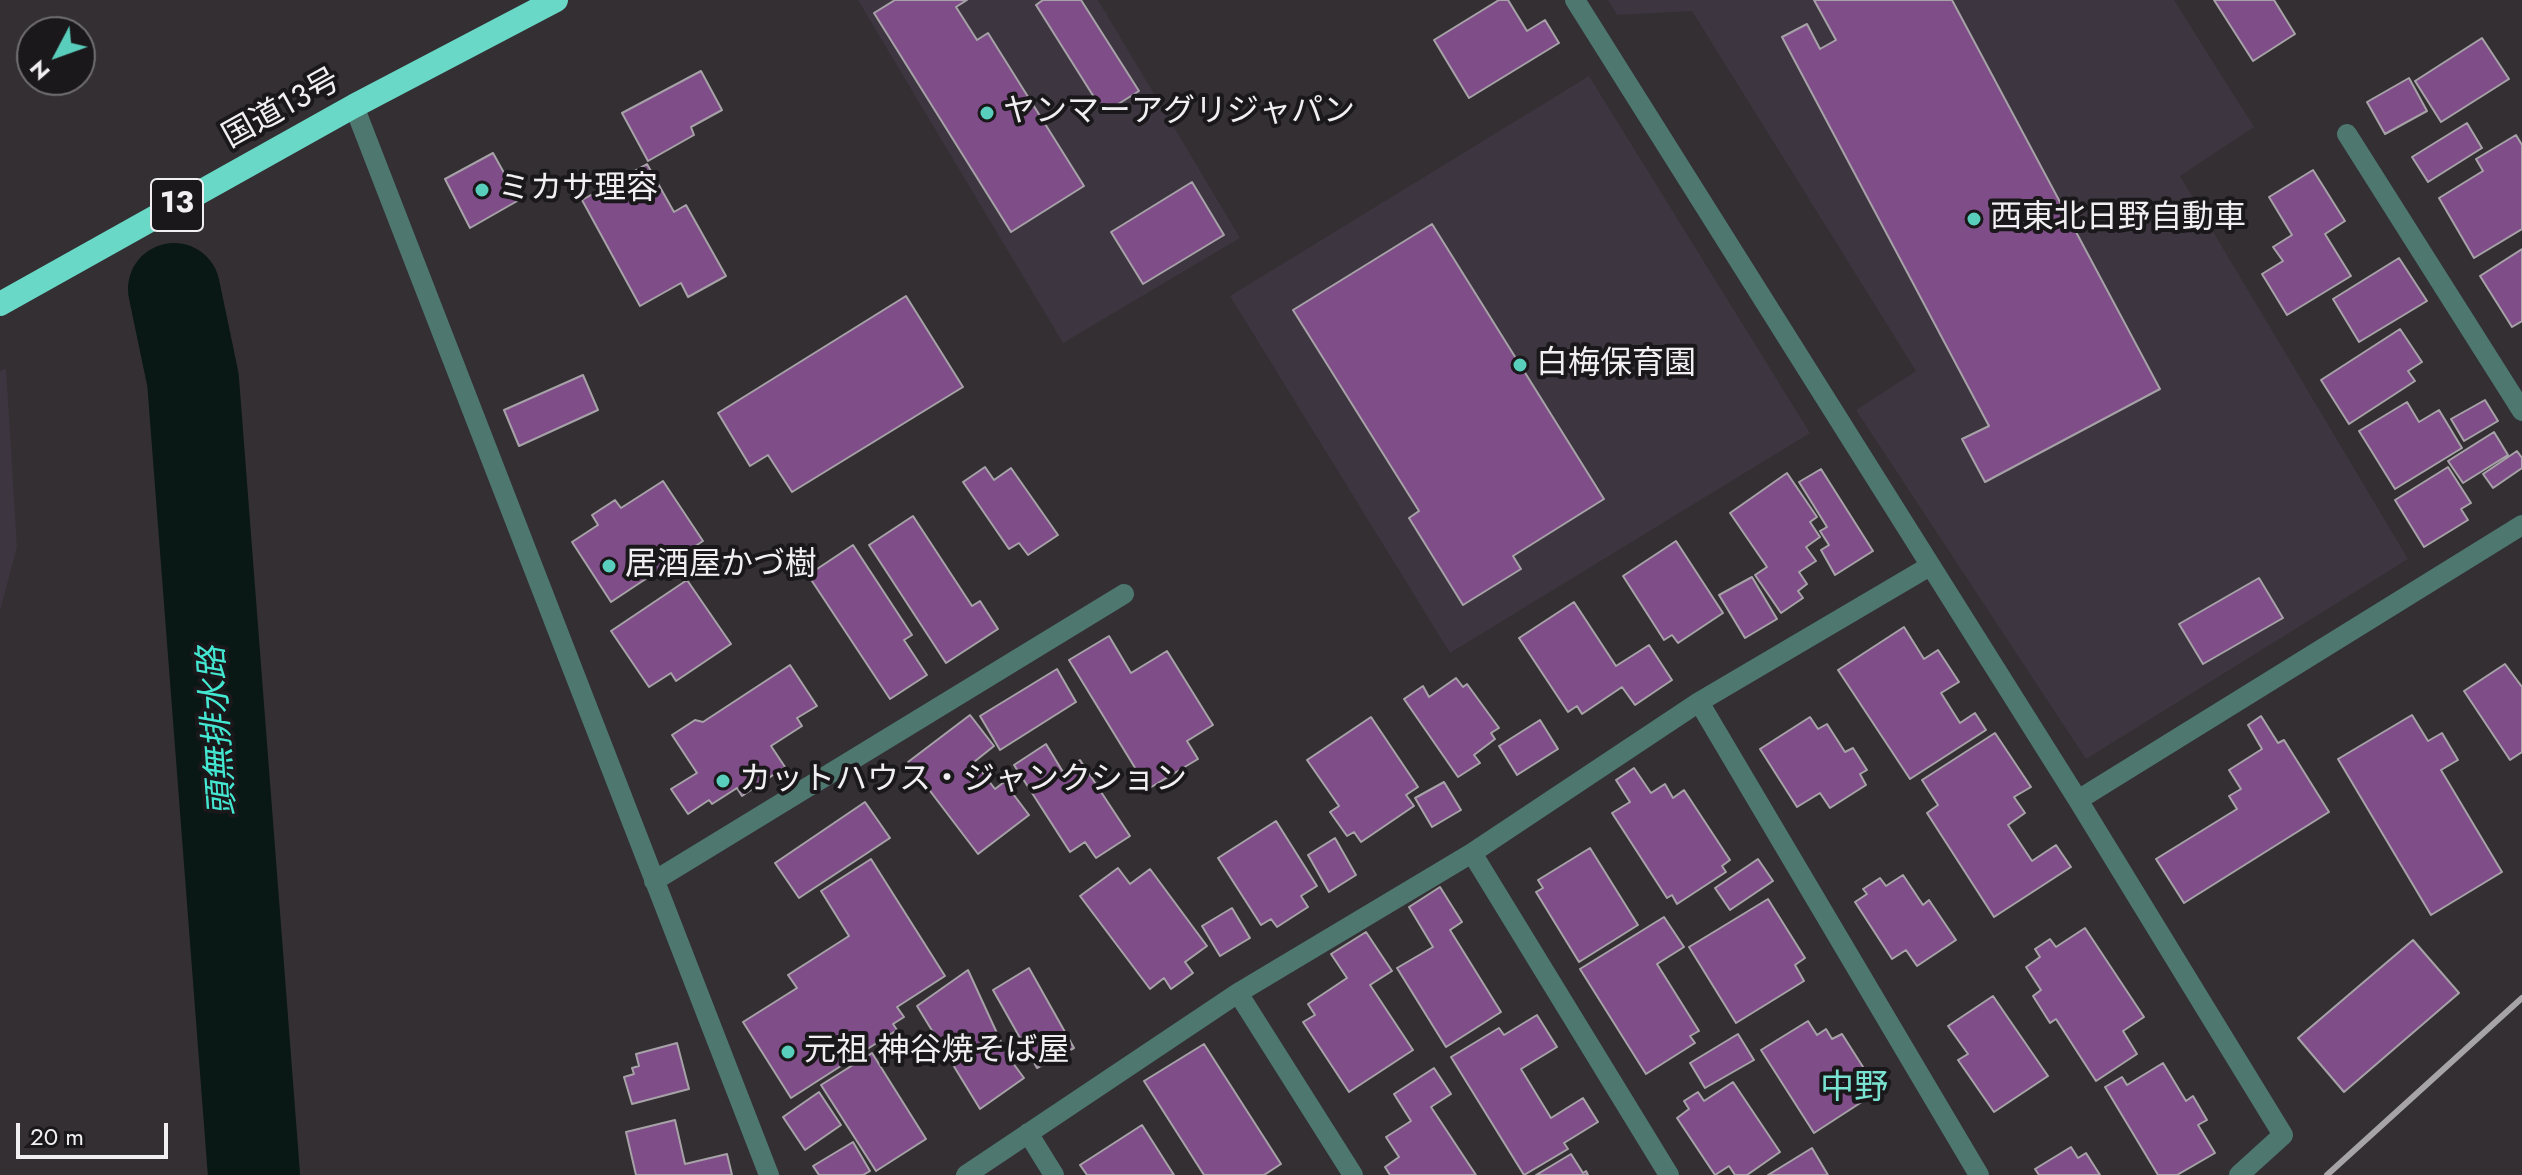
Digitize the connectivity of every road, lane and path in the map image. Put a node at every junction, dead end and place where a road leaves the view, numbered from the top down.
1 (556, 0) edge
2 (1575, 0) edge
3 (354, 106) junction
4 (2347, 134) dead end
5 (0, 304) edge
6 (2522, 411) edge
7 (2522, 525) edge
8 (1930, 566) junction
9 (1124, 594) dead end
10 (1699, 702) junction
11 (2078, 800) junction
12 (1472, 853) junction
13 (654, 881) junction
14 (1238, 993) junction
15 (1028, 1133) junction
16 (769, 1175) edge
17 (966, 1175) edge
18 (1054, 1175) edge
19 (1353, 1175) edge
20 (1669, 1175) edge
21 (1979, 1175) edge
22 (2239, 1175) edge

1 - 3 highway, 国道13号 / 13
2 - 8 street
3 - 5 highway, 国道13号 / 13
3 - 13 street
4 - 6 street
7 - 11 street
8 - 10 street
8 - 11 street
9 - 13 street
10 - 12 street
10 - 21 street
11 - 22 street
12 - 14 street
12 - 20 street
13 - 16 street
14 - 15 street
14 - 19 street
15 - 17 street
15 - 18 street

